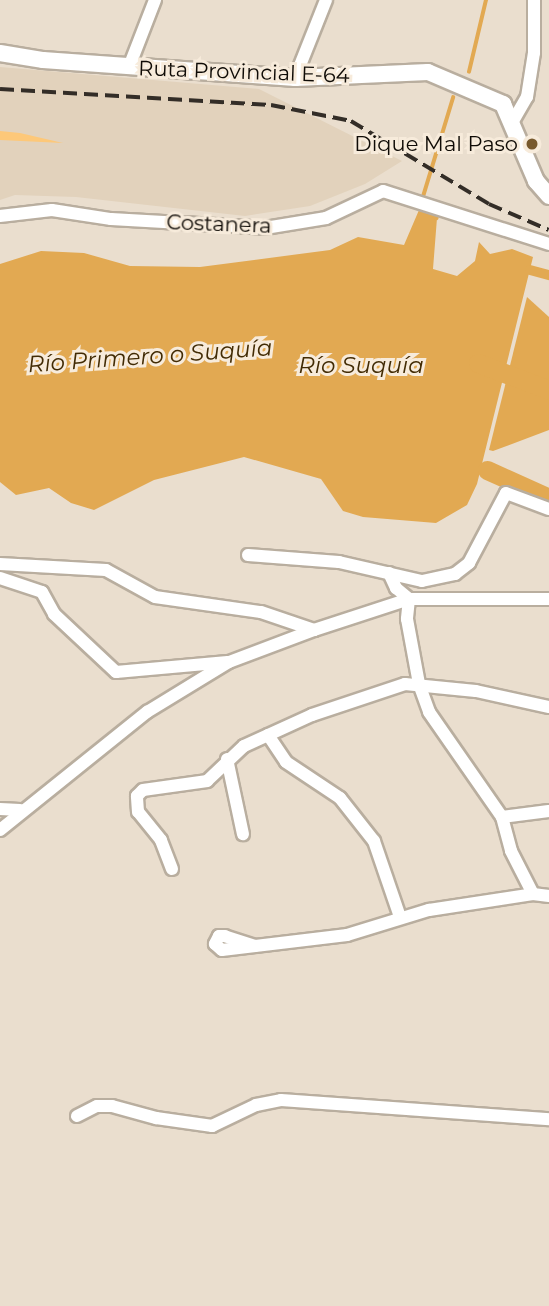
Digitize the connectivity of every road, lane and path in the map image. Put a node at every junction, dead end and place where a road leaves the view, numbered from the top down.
1 (155, 0) edge
2 (326, 0) edge
3 (534, 0) edge
4 (0, 53) edge
5 (129, 67) junction
6 (295, 78) junction
7 (513, 121) junction
8 (549, 196) edge
9 (0, 216) edge
10 (549, 244) edge
11 (549, 509) edge
12 (248, 555) dead end
13 (0, 564) edge
14 (389, 573) junction
15 (0, 578) edge
16 (409, 599) junction
17 (549, 599) edge
18 (314, 630) junction
19 (229, 662) junction
20 (419, 684) junction
21 (549, 707) edge
22 (268, 734) junction
23 (227, 759) junction
24 (0, 809) edge
25 (20, 810) junction
26 (549, 811) edge
27 (502, 817) junction
28 (0, 830) edge
29 (243, 834) dead end
30 (172, 869) dead end
31 (533, 894) junction
32 (549, 896) edge
33 (400, 917) junction
34 (255, 946) dead end
35 (77, 1116) dead end
36 (549, 1119) edge

1 - 5 street
2 - 6 street
3 - 7 street
4 - 5 main road, Ruta Provincial E-64
5 - 6 main road, Ruta Provincial E-64
6 - 7 main road, Ruta Provincial E-64
7 - 8 main road, Ruta Provincial E-64
9 - 10 street, Costanera
11 - 14 street
12 - 14 street
13 - 18 street
14 - 16 street
15 - 19 street
16 - 17 street
16 - 18 street
16 - 20 street
18 - 19 street
19 - 25 street
20 - 21 street
20 - 22 street
20 - 27 street
22 - 23 street
22 - 33 street
23 - 29 street
23 - 30 street
24 - 25 street
25 - 28 street
26 - 27 street
27 - 31 street
31 - 32 street
31 - 33 street
33 - 34 street
35 - 36 street

